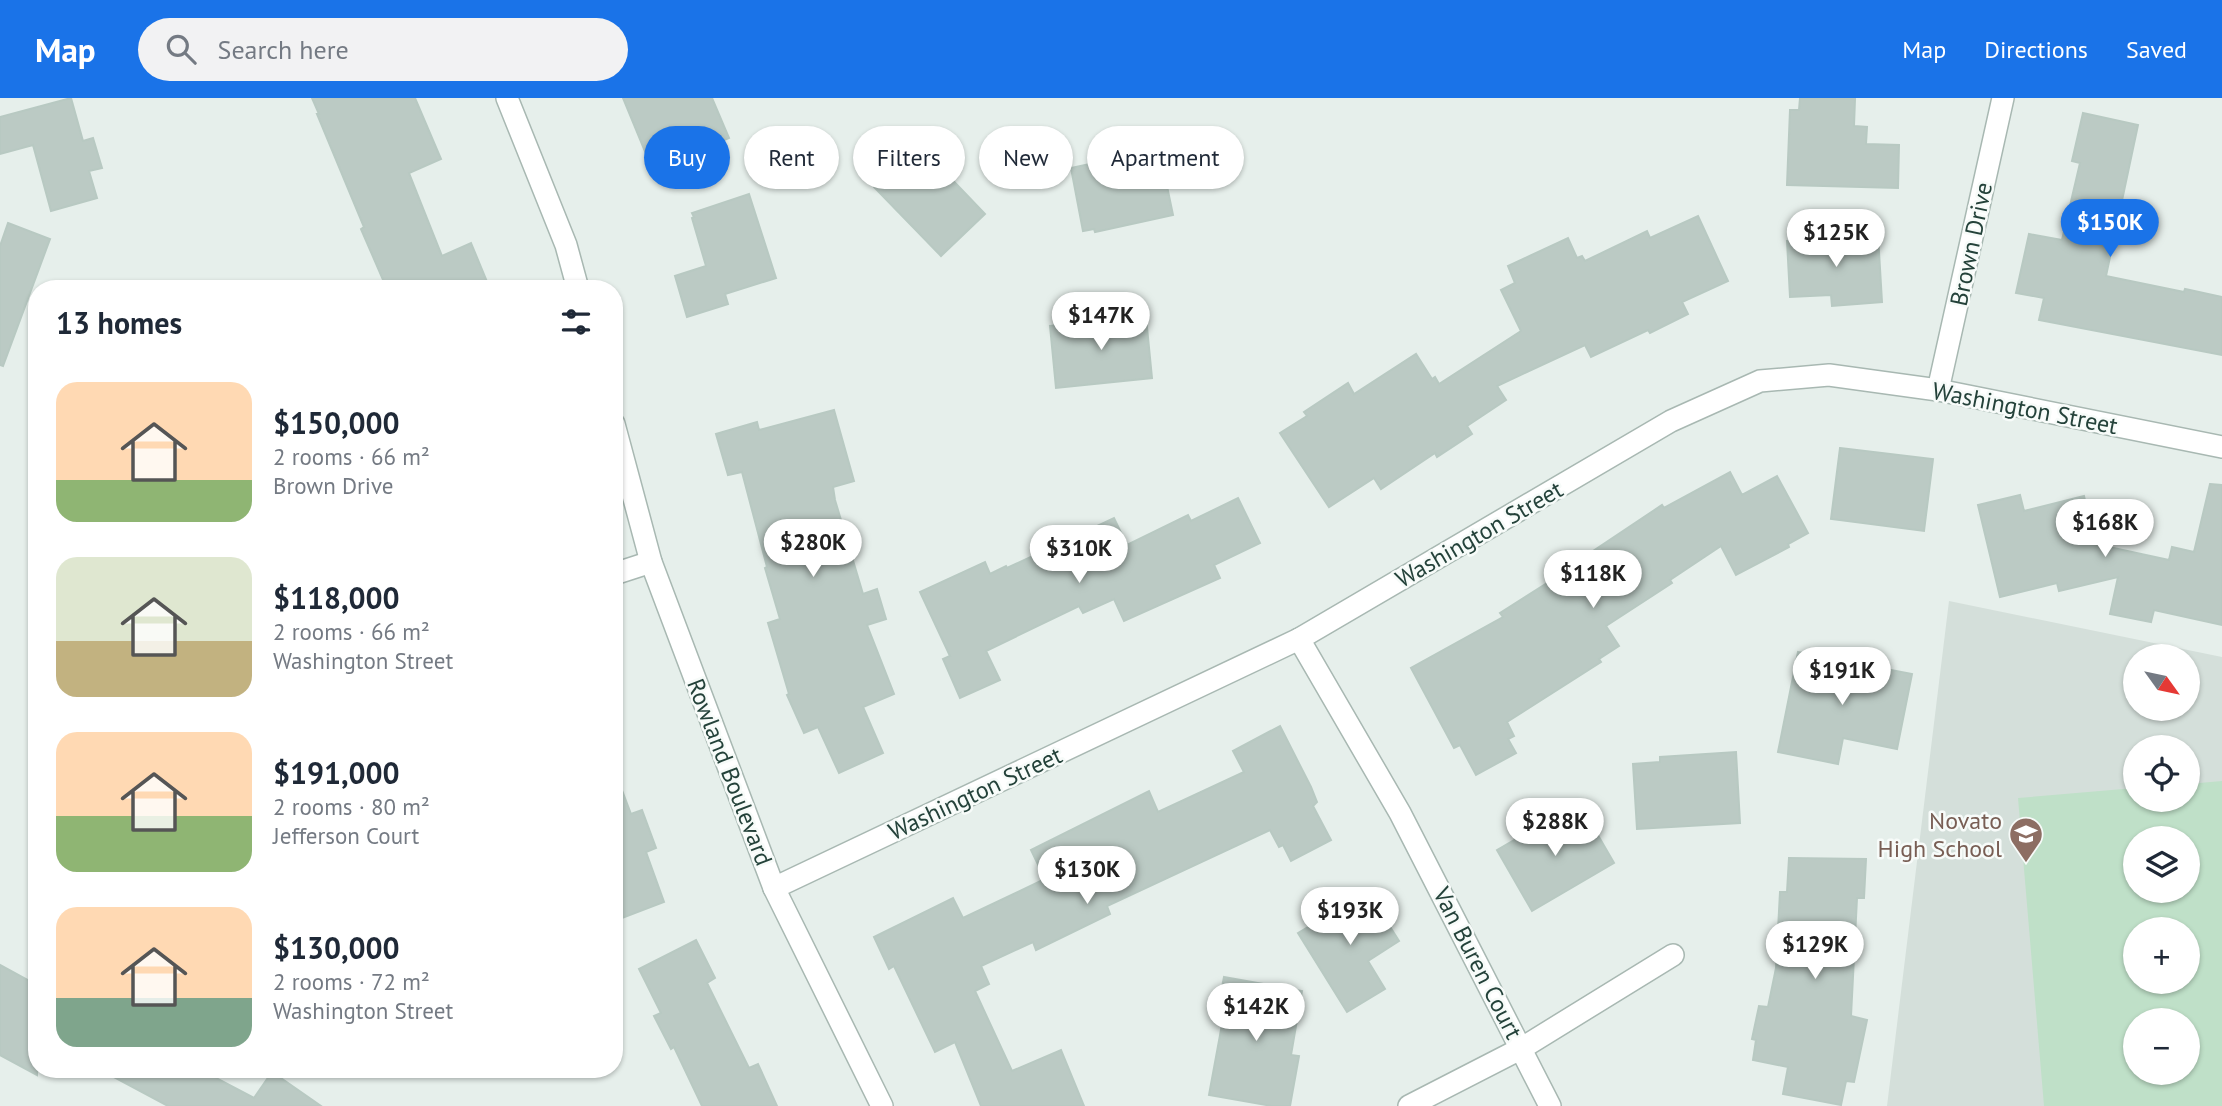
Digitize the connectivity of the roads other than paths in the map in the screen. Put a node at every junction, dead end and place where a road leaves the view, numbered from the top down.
1 (507, 98) edge
2 (2003, 98) edge
3 (576, 280) edge
4 (1938, 390) junction
5 (2222, 447) edge
6 (623, 458) edge
7 (651, 562) junction
8 (623, 571) edge
9 (1299, 639) junction
10 (774, 888) junction
11 (1673, 955) dead end
12 (1522, 1048) junction
13 (882, 1106) edge
14 (1409, 1106) edge
15 (1550, 1106) edge

1 - 3 street
2 - 4 street, Brown Drive
4 - 5 street, Washington Street
4 - 9 street, Washington Street
6 - 7 street, Rowland Boulevard
7 - 8 street
7 - 10 street, Rowland Boulevard
9 - 10 street, Washington Street
9 - 12 street, Van Buren Court
10 - 13 street, Rowland Boulevard
11 - 12 street
12 - 14 street
12 - 15 street, Van Buren Court

